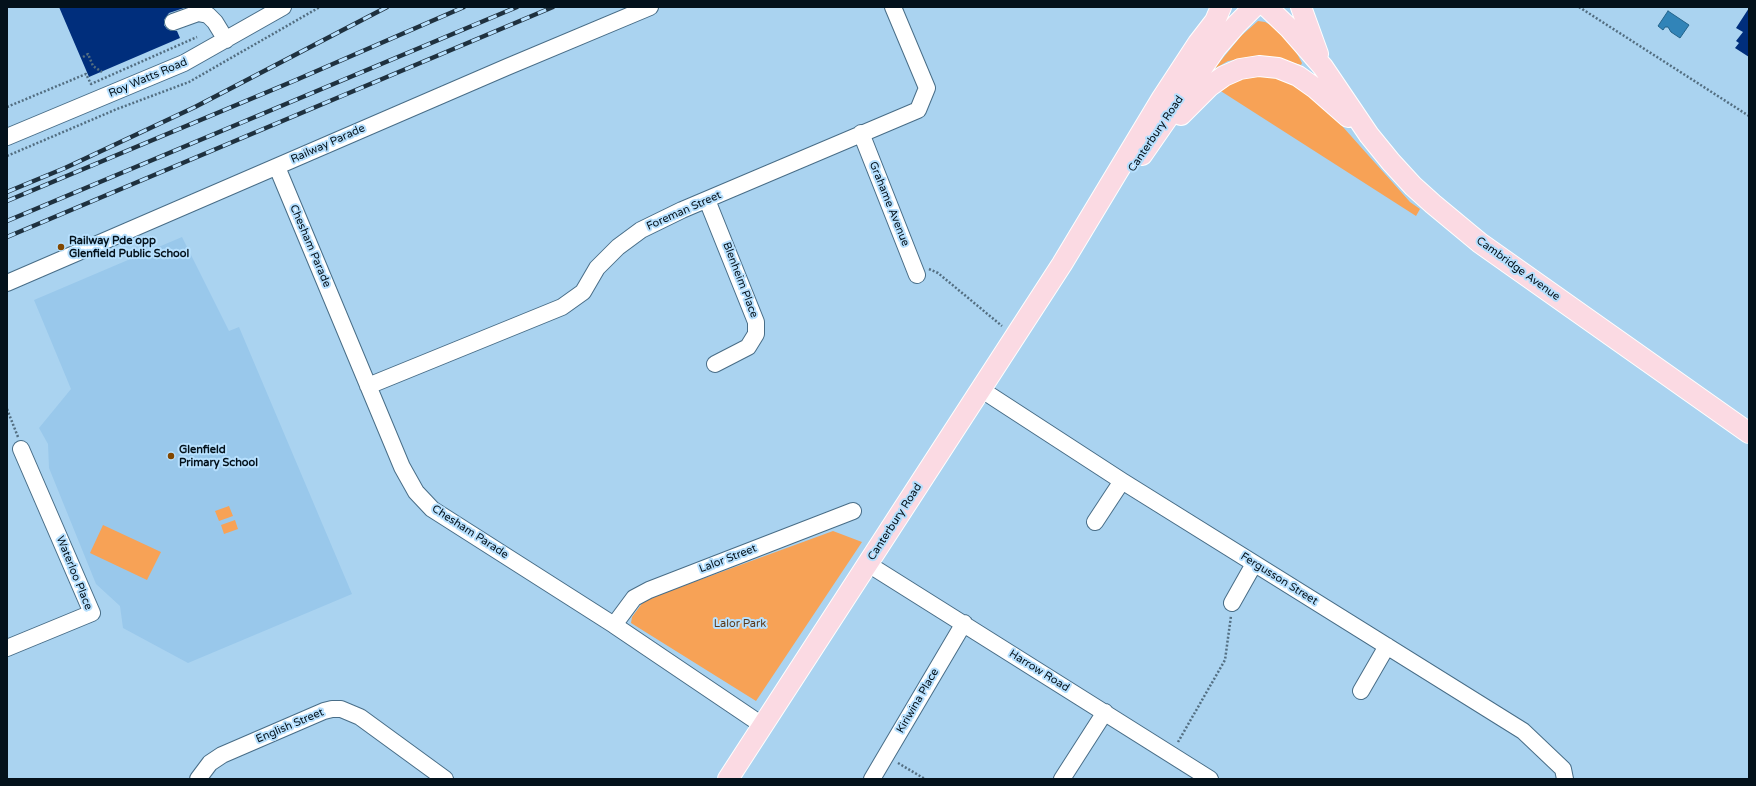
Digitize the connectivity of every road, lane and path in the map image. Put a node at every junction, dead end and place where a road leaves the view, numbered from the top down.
1 (320, 7) edge
2 (650, 7) edge
3 (893, 7) edge
4 (1221, 7) edge
5 (1254, 7) edge
6 (1267, 7) edge
7 (1301, 7) edge
8 (1579, 7) edge
9 (273, 9) edge
10 (173, 22) dead end
11 (222, 33) junction
12 (83, 56) dead end
13 (1323, 67) junction
14 (102, 72) dead end
15 (7, 107) edge
16 (1749, 116) edge
17 (861, 133) junction
18 (1369, 135) junction
19 (7, 137) edge
20 (7, 156) edge
21 (277, 167) junction
22 (1126, 178) junction
23 (707, 200) junction
24 (1062, 264) junction
25 (914, 268) joint
26 (7, 283) edge
27 (1015, 336) junction
28 (715, 364) dead end
29 (368, 386) junction
30 (982, 390) junction
31 (7, 409) edge
32 (1749, 433) edge
33 (21, 449) joint
34 (1122, 481) junction
35 (853, 510) dead end
36 (1095, 522) dead end
37 (868, 564) junction
38 (1254, 564) junction
39 (1232, 603) joint
40 (964, 623) junction
41 (614, 625) junction
42 (1387, 646) junction
43 (7, 648) edge
44 (1361, 691) dead end
45 (1105, 712) junction
46 (762, 725) junction
47 (886, 755) junction
48 (1171, 755) junction
49 (198, 779) edge
50 (445, 779) edge
51 (728, 779) edge
52 (872, 779) edge
53 (925, 779) edge
54 (1062, 779) edge
55 (1210, 779) edge
56 (1565, 779) edge

1 - 20 path
2 - 21 street, Railway Parade
3 - 17 street, Foreman Street
4 - 24 main road, Canterbury Road
5 - 22 main road, Canterbury Road
6 - 13 main road, Cambridge Avenue
7 - 13 main road, Cambridge Avenue
8 - 16 path
9 - 11 street, Roy Watts Road
10 - 11 street
11 - 15 path
11 - 19 street, Roy Watts Road
12 - 14 path
13 - 18 main road, Cambridge Avenue
17 - 23 street, Foreman Street
17 - 25 street, Grahame Avenue
18 - 22 main road
18 - 32 main road, Cambridge Avenue
21 - 26 street, Railway Parade
21 - 29 street, Chesham Parade
22 - 24 main road, Canterbury Road
23 - 28 street, Blenheim Place
23 - 29 street, Foreman Street
24 - 27 main road, Canterbury Road
25 - 27 path
27 - 30 main road, Canterbury Road
29 - 41 street, Chesham Parade
30 - 34 street, Fergusson Street
30 - 37 main road, Canterbury Road
31 - 33 path
33 - 43 street, Waterloo Place
34 - 36 street
34 - 38 street, Fergusson Street
35 - 41 street, Lalor Street
37 - 40 street, Harrow Road
37 - 46 main road, Canterbury Road
38 - 39 street
38 - 42 street, Fergusson Street
39 - 48 path
40 - 45 street, Harrow Road
40 - 47 street, Kiriwina Place
41 - 46 street, Chesham Parade
42 - 44 street
42 - 56 street, Fergusson Street
45 - 48 street, Harrow Road
45 - 54 street
46 - 51 main road, Canterbury Road
47 - 52 street, Kiriwina Place
47 - 53 path
48 - 55 street, Harrow Road
49 - 50 street, English Street

